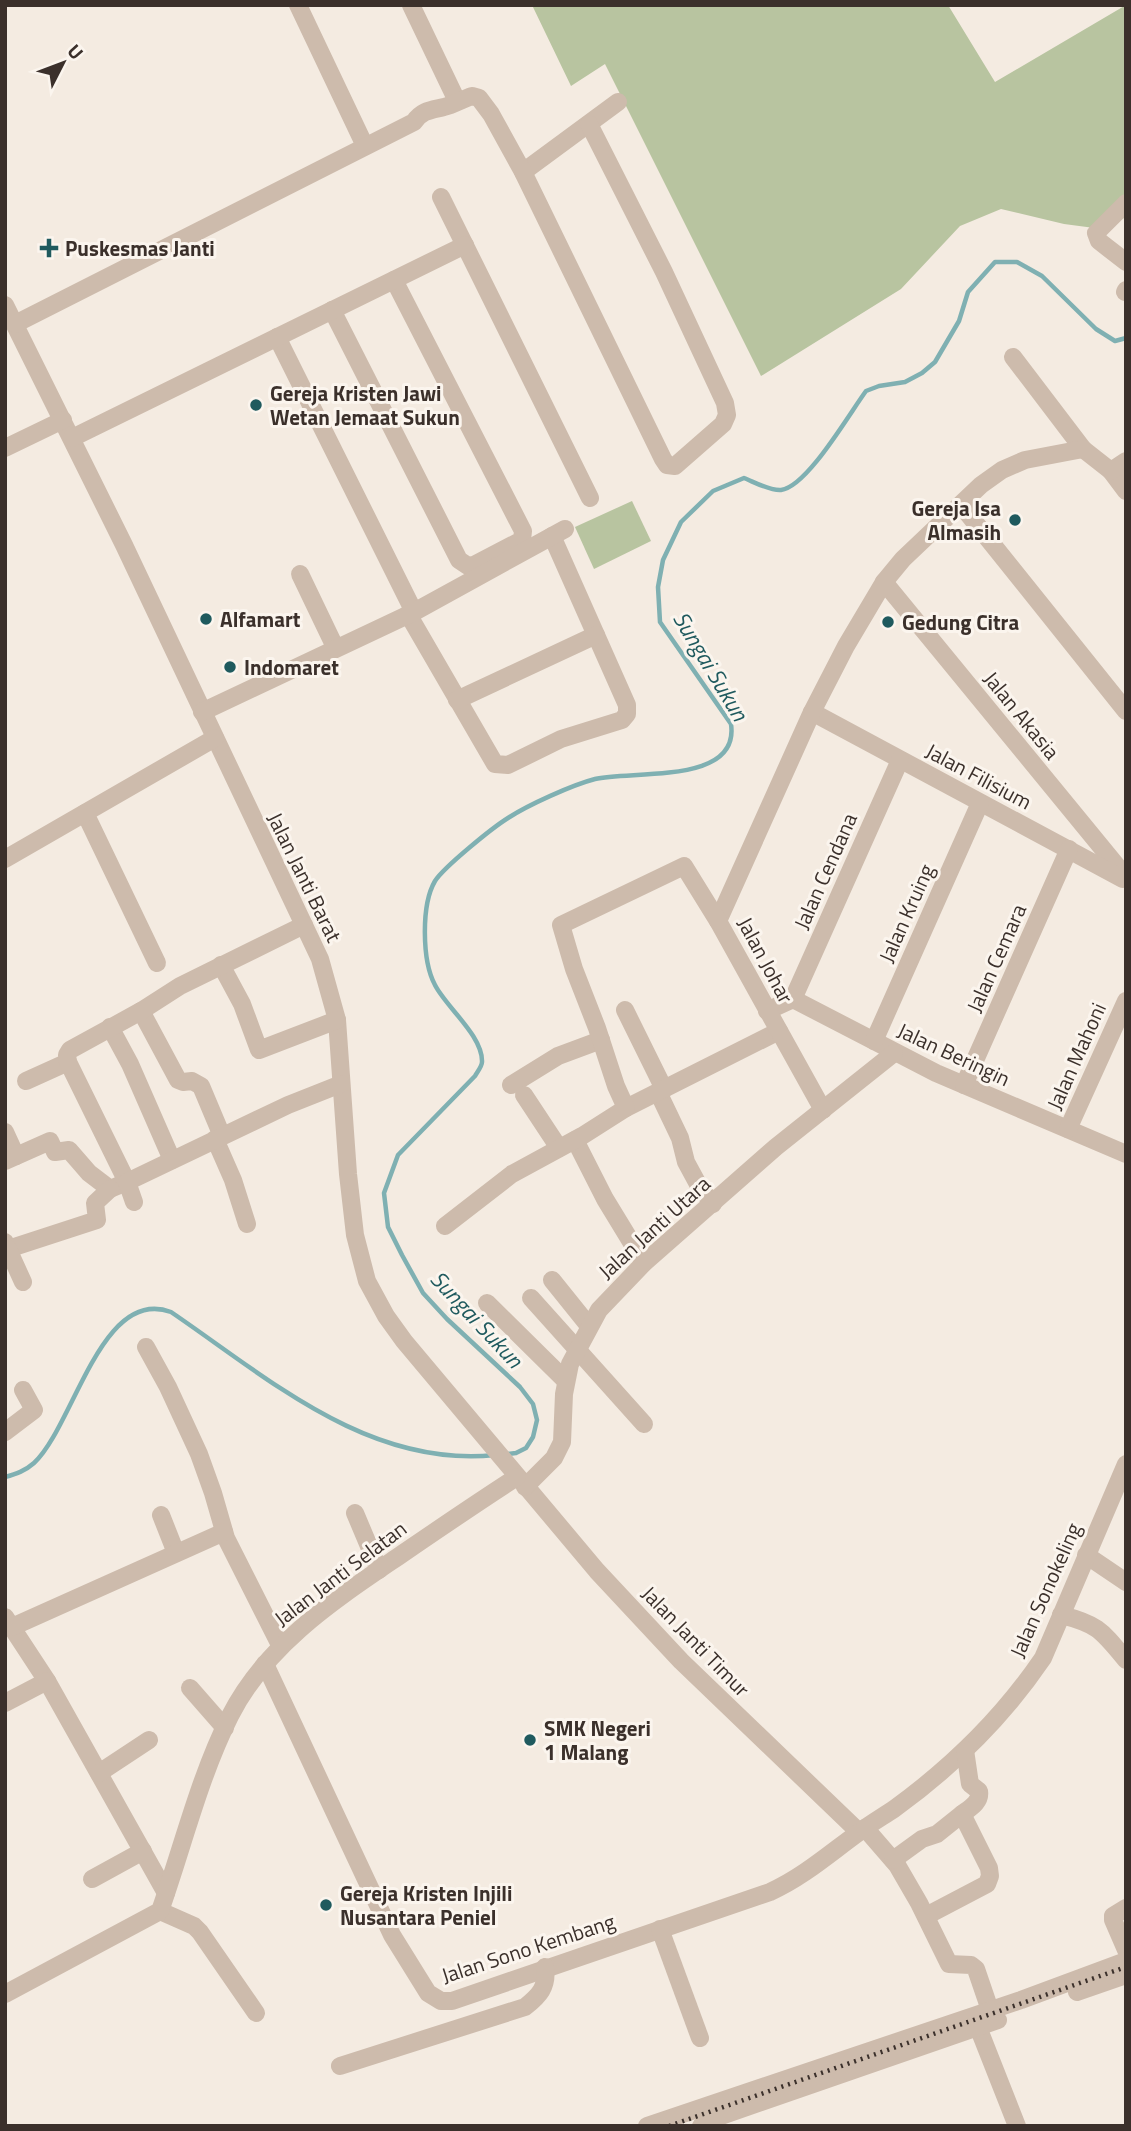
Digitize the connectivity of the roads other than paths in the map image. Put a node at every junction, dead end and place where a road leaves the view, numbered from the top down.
1 (298, 5) edge
2 (411, 5) edge
3 (618, 102) dead end
4 (450, 104) junction
5 (589, 124) junction
6 (365, 146) junction
7 (523, 172) junction
8 (441, 197) dead end
9 (1126, 203) edge
10 (465, 245) junction
11 (1126, 262) edge
12 (394, 280) junction
13 (332, 310) junction
14 (8, 313) edge
15 (277, 337) junction
16 (1013, 357) dead end
17 (63, 420) junction
18 (72, 438) junction
19 (5, 449) edge
20 (1083, 449) junction
21 (1118, 466) edge
22 (1126, 491) edge
23 (590, 498) dead end
24 (961, 505) junction
25 (300, 574) dead end
26 (884, 582) junction
27 (411, 613) junction
28 (596, 635) junction
29 (335, 647) junction
30 (457, 700) junction
31 (1126, 711) edge
32 (202, 712) junction
33 (812, 712) junction
34 (215, 738) junction
35 (900, 760) junction
36 (980, 803) junction
37 (85, 813) junction
38 (1069, 849) junction
39 (5, 859) edge
40 (1126, 879) edge
41 (718, 921) junction
42 (304, 925) junction
43 (157, 963) dead end
44 (221, 965) junction
45 (793, 999) junction
46 (1126, 1000) edge
47 (625, 1010) dead end
48 (141, 1011) junction
49 (767, 1011) junction
50 (337, 1020) junction
51 (110, 1027) junction
52 (779, 1031) junction
53 (601, 1040) junction
54 (874, 1041) junction
55 (894, 1053) junction
56 (68, 1062) junction
57 (26, 1081) dead end
58 (341, 1084) junction
59 (964, 1085) junction
60 (661, 1090) junction
61 (626, 1108) junction
62 (823, 1110) junction
63 (1068, 1129) junction
64 (5, 1132) edge
65 (219, 1138) junction
66 (567, 1144) junction
67 (1126, 1154) edge
68 (10, 1158) edge
69 (173, 1160) junction
70 (127, 1182) junction
71 (110, 1189) junction
72 (134, 1202) dead end
73 (713, 1204) junction
74 (247, 1224) dead end
75 (445, 1226) dead end
76 (7, 1246) edge
77 (644, 1263) junction
78 (552, 1280) dead end
79 (23, 1282) dead end
80 (531, 1298) dead end
81 (487, 1303) dead end
82 (589, 1326) junction
83 (146, 1347) dead end
84 (577, 1350) junction
85 (566, 1381) junction
86 (23, 1390) dead end
87 (644, 1424) dead end
88 (5, 1432) edge
89 (1126, 1464) edge
90 (518, 1478) junction
91 (355, 1513) dead end
92 (160, 1515) dead end
93 (224, 1532) junction
94 (176, 1553) junction
95 (1086, 1555) junction
96 (379, 1570) junction
97 (1126, 1582) edge
98 (1061, 1615) junction
99 (9, 1622) edge
100 (280, 1645) junction
101 (1126, 1660) edge
102 (265, 1664) junction
103 (47, 1681) junction
104 (190, 1688) dead end
105 (5, 1703) edge
106 (225, 1728) junction
107 (149, 1740) dead end
108 (965, 1750) junction
109 (99, 1773) junction
110 (962, 1814) junction
111 (862, 1830) junction
112 (143, 1851) junction
113 (893, 1860) junction
114 (92, 1879) dead end
115 (166, 1893) junction
116 (1126, 1908) edge
117 (160, 1911) junction
118 (926, 1916) junction
119 (660, 1929) junction
120 (1126, 1950) edge
121 (1126, 1961) edge
122 (545, 1967) junction
123 (1126, 1975) edge
124 (5, 1994) edge
125 (990, 2010) junction
126 (256, 2013) dead end
127 (978, 2027) junction
128 (700, 2038) dead end
129 (340, 2066) dead end
130 (647, 2126) edge
131 (701, 2126) edge
132 (1017, 2126) edge

1 - 6 street
2 - 4 street
3 - 5 street
4 - 6 street
4 - 7 street
5 - 7 street
5 - 7 street
6 - 14 street
8 - 10 street
9 - 11 street
10 - 12 street
10 - 23 street
12 - 13 street
12 - 13 street
13 - 15 street
14 - 17 street, Jalan Janti Barat
15 - 18 street
15 - 27 street
16 - 20 street
17 - 18 street, Jalan Janti Barat
17 - 19 street
18 - 32 street, Jalan Janti Barat
20 - 21 street
20 - 24 street, Jalan Johar
21 - 22 street
24 - 26 street, Jalan Johar
24 - 31 street
25 - 29 street
26 - 33 street, Jalan Johar
26 - 40 street, Jalan Akasia
27 - 28 street
27 - 29 street
27 - 30 street
28 - 30 street
28 - 30 street
29 - 32 street
32 - 34 street, Jalan Janti Barat
33 - 35 street, Jalan Filisium
33 - 41 street, Jalan Johar
34 - 37 street
34 - 42 street, Jalan Janti Barat
35 - 36 street, Jalan Filisium
35 - 45 street, Jalan Cendana
36 - 38 street, Jalan Filisium
36 - 54 street, Jalan Kruing
37 - 39 street
37 - 43 street
38 - 40 street, Jalan Filisium
38 - 59 street, Jalan Cemara
41 - 49 street, Jalan Johar
41 - 53 street
42 - 44 street
42 - 50 street, Jalan Janti Barat
44 - 48 street
44 - 50 street
45 - 49 street
45 - 54 street, Jalan Beringin
46 - 63 street, Jalan Mahoni
47 - 60 street
48 - 51 street
48 - 65 street
49 - 52 street, Jalan Johar
50 - 58 street, Jalan Janti Barat
51 - 56 street
51 - 69 street
52 - 60 street
52 - 62 street, Jalan Johar
53 - 61 street
53 - 66 street
54 - 55 street, Jalan Beringin
55 - 59 street, Jalan Beringin
55 - 62 street, Jalan Janti Utara
56 - 57 street
56 - 70 street
58 - 65 street
58 - 90 street, Jalan Janti Barat
59 - 63 street, Jalan Beringin
60 - 61 street
60 - 73 street
61 - 66 street
62 - 73 street, Jalan Janti Utara
63 - 67 street, Jalan Beringin
64 - 68 street
65 - 69 street
65 - 74 street
66 - 75 street
66 - 77 street
68 - 71 street
69 - 70 street
70 - 71 street
70 - 72 street
71 - 76 street
73 - 77 street, Jalan Janti Utara
76 - 79 street
77 - 82 street, Jalan Janti Utara
78 - 82 street
80 - 84 street
81 - 85 street
82 - 84 street, Jalan Janti Utara
83 - 93 street
84 - 85 street, Jalan Janti Utara
84 - 87 street
85 - 90 street, Jalan Janti Utara
86 - 88 street
89 - 95 street, Jalan Sonokeling
90 - 96 street, Jalan Janti Selatan
90 - 111 street, Jalan Janti Timur
91 - 96 street
92 - 94 street
93 - 94 street
93 - 100 street
94 - 99 street
95 - 97 street
95 - 98 street, Jalan Sonokeling
96 - 100 street, Jalan Janti Selatan
98 - 101 street
98 - 108 street, Jalan Sonokeling
99 - 103 street
100 - 102 street, Jalan Janti Selatan
102 - 106 street, Jalan Janti Selatan
102 - 122 street, Jalan Sono Kembang
103 - 105 street
103 - 109 street
104 - 106 street
106 - 115 street, Jalan Janti Selatan
107 - 109 street
108 - 110 street
108 - 111 street, Jalan Sonokeling
109 - 112 street
110 - 113 street
110 - 118 street
111 - 113 street, Jalan Janti Timur
111 - 119 street, Jalan Sono Kembang
112 - 114 street
112 - 115 street
113 - 118 street, Jalan Janti Timur
115 - 117 street, Jalan Janti Selatan
116 - 120 street
117 - 124 street
117 - 126 street
118 - 125 street, Jalan Janti Timur
119 - 122 street, Jalan Sono Kembang
119 - 128 street
121 - 125 street
122 - 129 street
123 - 127 street
125 - 130 street
127 - 131 street
127 - 132 street

